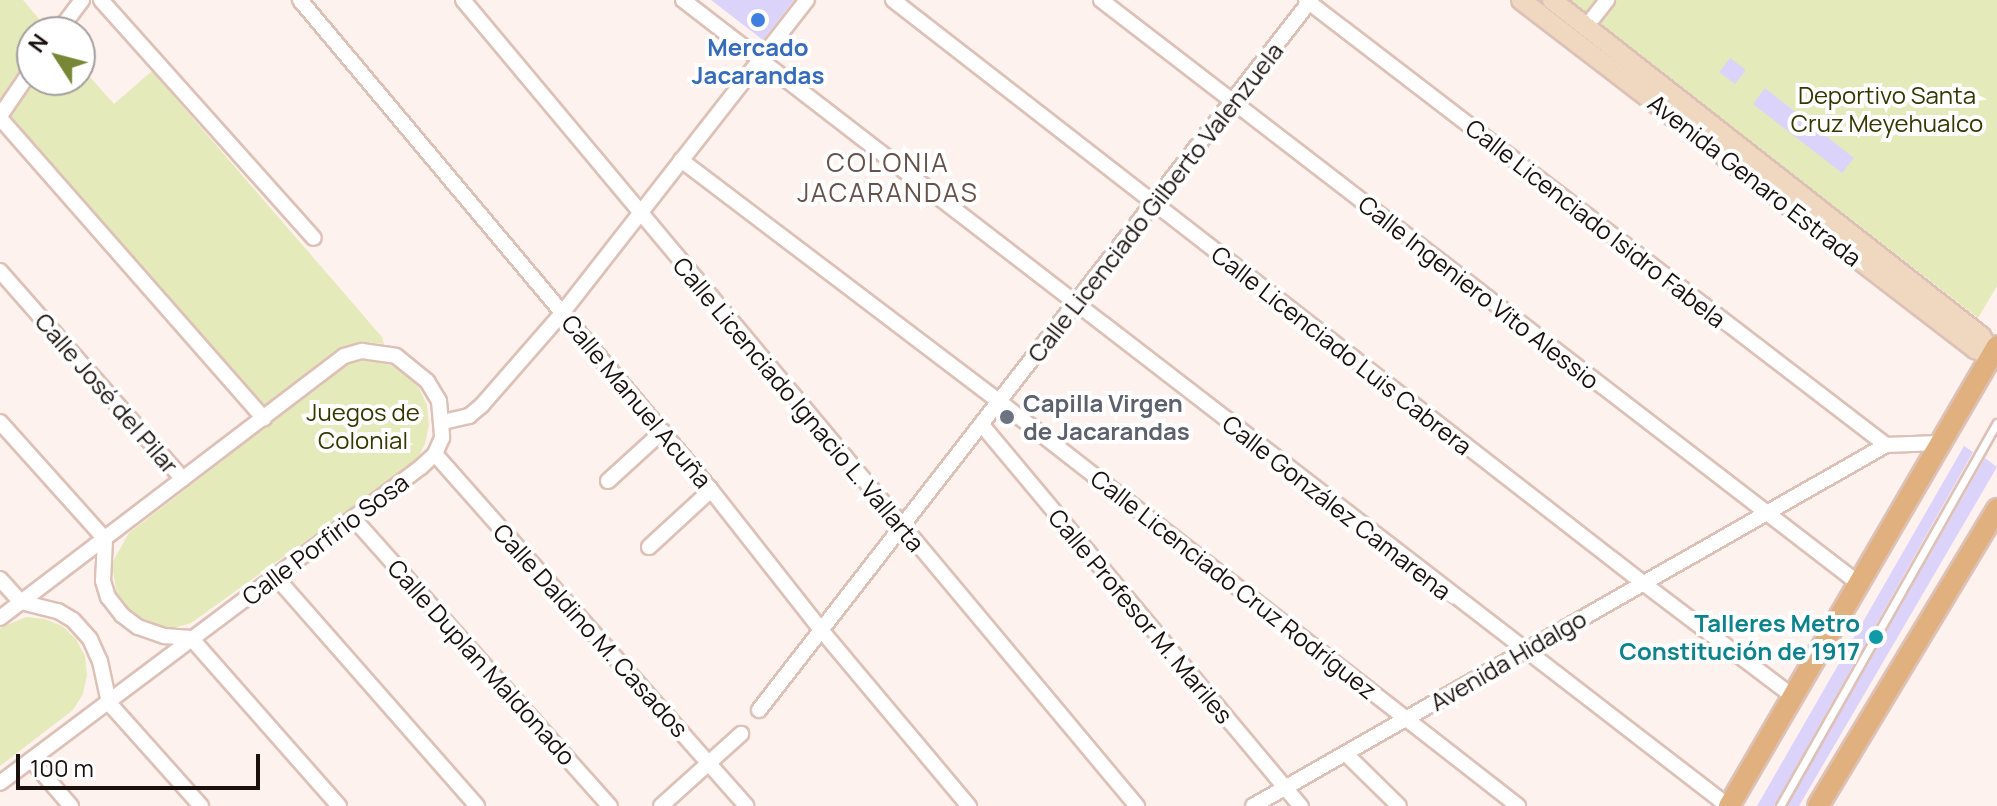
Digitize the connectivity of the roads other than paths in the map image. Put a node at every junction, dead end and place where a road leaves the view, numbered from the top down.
1 (101, 0) edge
2 (300, 0) edge
3 (683, 0) edge
4 (807, 0) edge
5 (893, 0) edge
6 (1101, 0) edge
7 (1521, 0) edge
8 (1552, 0) edge
9 (1607, 0) edge
10 (465, 1) edge
11 (1309, 1) edge
12 (1593, 18) dead end
13 (761, 58) junction
14 (16, 93) edge
15 (1232, 102) junction
16 (0, 117) edge
17 (681, 160) junction
18 (1153, 204) junction
19 (640, 212) junction
20 (314, 238) dead end
21 (0, 271) edge
22 (1075, 303) junction
23 (563, 312) junction
24 (1996, 350) edge
25 (1000, 402) junction
26 (264, 418) junction
27 (0, 422) edge
28 (443, 422) junction
29 (1997, 423) edge
30 (982, 425) junction
31 (663, 431) junction
32 (1938, 443) junction
33 (1886, 445) junction
34 (435, 454) junction
35 (183, 479) junction
36 (608, 481) dead end
37 (711, 490) junction
38 (1997, 509) edge
39 (1765, 512) junction
40 (353, 518) junction
41 (902, 528) junction
42 (105, 539) junction
43 (649, 547) dead end
44 (275, 576) junction
45 (0, 579) edge
46 (1643, 583) junction
47 (1858, 583) junction
48 (21, 602) junction
49 (0, 618) edge
50 (822, 631) junction
51 (191, 638) junction
52 (1524, 652) junction
53 (1794, 697) junction
54 (109, 703) junction
55 (759, 710) dead end
56 (1407, 718) junction
57 (741, 734) dead end
58 (1346, 754) junction
59 (31, 760) junction
60 (709, 763) junction
61 (0, 783) edge
62 (1285, 787) junction
63 (71, 806) edge
64 (201, 806) edge
65 (339, 806) edge
66 (477, 806) edge
67 (610, 806) edge
68 (661, 806) edge
69 (746, 806) edge
70 (969, 806) edge
71 (1137, 806) edge
72 (1253, 806) edge
73 (1301, 806) edge
74 (1399, 806) edge
75 (1518, 806) edge
76 (1728, 806) edge
77 (1780, 806) edge
78 (1818, 806) edge

1 - 20 street
2 - 23 street, Calle Manuel Acuña
3 - 13 street, Calle González Camarena
4 - 13 street
5 - 18 street, Calle Licenciado Luis Cabrera
6 - 15 street, Calle Ingeniero Vito Alessio
7 - 24 street, Avenida Genaro Estrada
8 - 24 street, Avenida Genaro Estrada
9 - 12 street
10 - 19 street, Calle Licenciado Ignacio L. Vallarta
11 - 15 street, Calle Licenciado Gilberto Valenzuela
11 - 33 street, Calle Licenciado Isidro Fabela
13 - 17 street
13 - 22 street, Calle González Camarena
14 - 16 street
15 - 18 street, Calle Licenciado Gilberto Valenzuela
15 - 39 street, Calle Ingeniero Vito Alessio
16 - 26 street
17 - 19 street
17 - 25 street, Calle Licenciado Cruz Rodríguez
18 - 22 street, Calle Licenciado Gilberto Valenzuela
18 - 46 street, Calle Licenciado Luis Cabrera
19 - 23 street
19 - 41 street, Calle Licenciado Ignacio L. Vallarta
21 - 35 street, Calle José del Pilar
22 - 25 street, Calle Licenciado Gilberto Valenzuela
22 - 52 street, Calle González Camarena
23 - 28 street
23 - 31 street, Calle Manuel Acuña
24 - 32 main road
25 - 30 street, Calle Licenciado Gilberto Valenzuela
25 - 56 street, Calle Licenciado Cruz Rodríguez
26 - 28 street
26 - 35 street
27 - 42 street
28 - 34 street
29 - 77 lane
30 - 41 street, Calle Licenciado Gilberto Valenzuela
30 - 62 street, Calle Profesor M. Mariles
31 - 36 street
31 - 37 street, Calle Manuel Acuña
32 - 33 street, Avenida Hidalgo
32 - 47 main road
33 - 39 street, Avenida Hidalgo
34 - 40 street, Calle Porfirio Sosa
34 - 60 street, Calle Daldino M. Casados
35 - 42 street
37 - 43 street
37 - 50 street, Calle Manuel Acuña
38 - 78 main road
39 - 46 street, Avenida Hidalgo
39 - 47 street, Calle Ingeniero Vito Alessio
40 - 44 street, Calle Porfirio Sosa
40 - 67 street, Calle Duplan Maldonado
41 - 50 street, Calle Licenciado Gilberto Valenzuela
41 - 71 street, Calle Licenciado Ignacio L. Vallarta
42 - 48 street
42 - 51 street
44 - 51 street, Calle Porfirio Sosa
44 - 66 street
45 - 48 street
46 - 52 street, Avenida Hidalgo
46 - 53 street, Calle Licenciado Luis Cabrera
47 - 53 main road
48 - 49 street
48 - 54 street
50 - 55 street, Calle Licenciado Gilberto Valenzuela
50 - 70 street, Calle Manuel Acuña
51 - 54 street, Calle Porfirio Sosa
51 - 65 street
52 - 56 street, Avenida Hidalgo
52 - 76 street, Calle González Camarena
53 - 76 main road
54 - 59 street, Calle Porfirio Sosa
54 - 64 street
56 - 58 street, Avenida Hidalgo
56 - 75 street, Calle Licenciado Cruz Rodríguez
57 - 60 street
58 - 62 street, Avenida Hidalgo
58 - 74 street
59 - 61 street, Calle Porfirio Sosa
59 - 63 street
60 - 68 street
60 - 69 street, Calle Daldino M. Casados
62 - 72 street, Avenida Hidalgo
62 - 73 street, Calle Profesor M. Mariles

